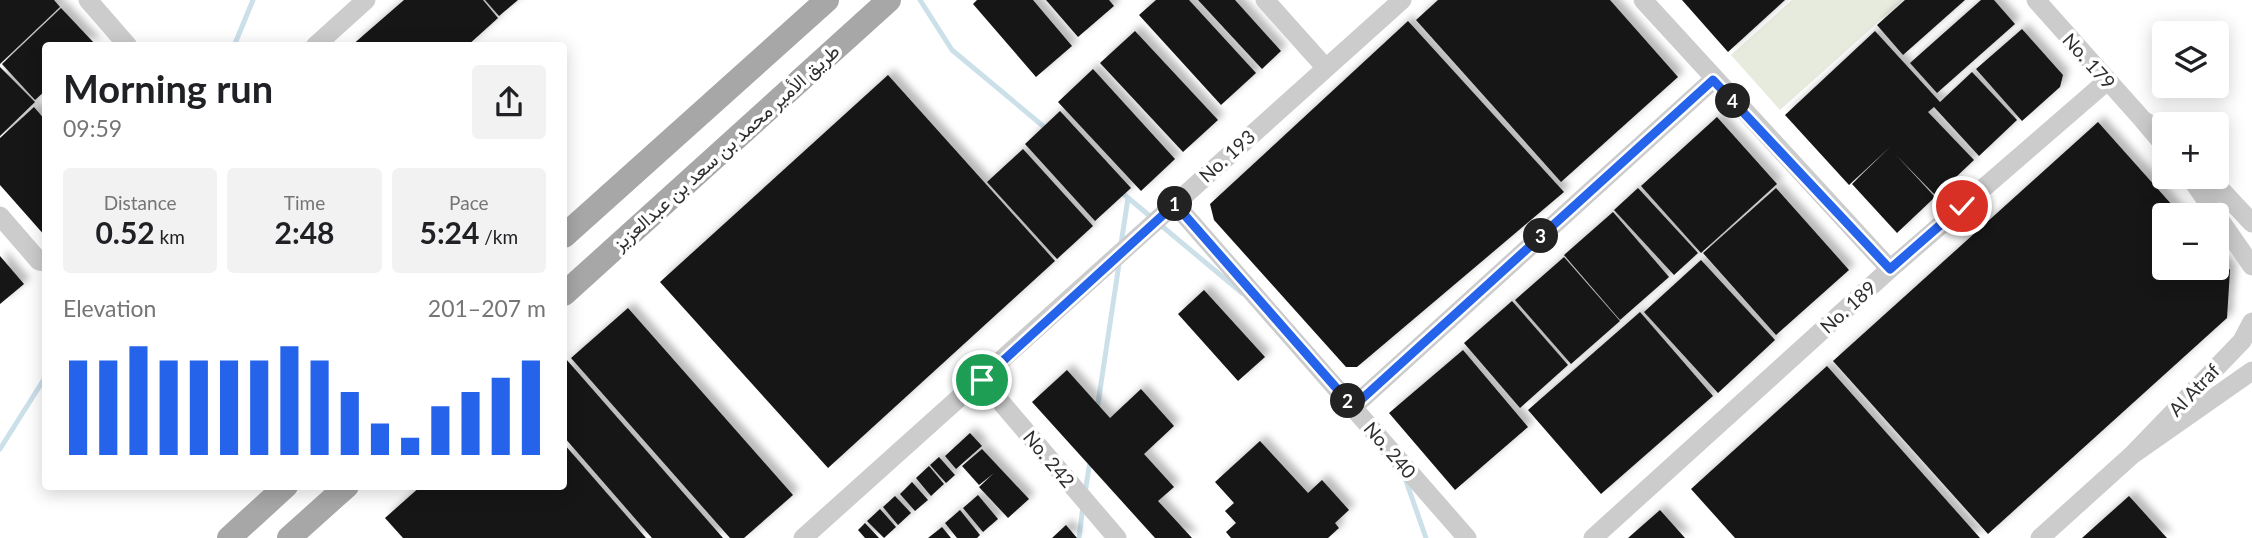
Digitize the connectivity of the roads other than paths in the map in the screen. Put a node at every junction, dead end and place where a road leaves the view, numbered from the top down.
1 (88, 0) edge
2 (366, 0) edge
3 (827, 0) edge
4 (889, 0) edge
5 (1265, 0) edge
6 (1402, 0) edge
7 (1643, 0) edge
8 (2036, 0) edge
9 (125, 42) edge
10 (319, 42) edge
11 (1325, 67) junction
12 (1713, 80) junction
13 (2107, 81) junction
14 (2143, 120) junction
15 (2152, 126) edge
16 (2152, 131) edge
17 (2198, 189) edge
18 (2220, 189) edge
19 (1175, 204) junction
20 (0, 216) edge
21 (2252, 223) edge
22 (567, 233) edge
23 (42, 261) edge
24 (2252, 266) edge
25 (1890, 269) junction
26 (567, 291) edge
27 (2252, 322) edge
28 (2252, 371) edge
29 (982, 380) junction
30 (1353, 407) junction
31 (2132, 456) junction
32 (282, 490) edge
33 (343, 490) edge
34 (229, 538) edge
35 (289, 538) edge
36 (803, 538) edge
37 (1117, 538) edge
38 (1466, 538) edge
39 (1593, 538) edge
40 (2040, 538) edge

1 - 9 street
2 - 10 street
3 - 22 main road
4 - 26 main road, طريق الأمير محمد بن سعد بن عبدالعزيز
5 - 11 street
6 - 11 street, No. 193
7 - 12 street
8 - 13 street, No. 179
11 - 19 street, No. 193
12 - 25 street
12 - 30 street
13 - 14 street, No. 179
13 - 25 street, No. 189
14 - 15 street
14 - 16 street
17 - 24 street
18 - 21 street
19 - 29 street, No. 193
19 - 30 street, No. 240
20 - 23 street
25 - 39 street, No. 189
27 - 31 street, Al Atraf
28 - 31 street, Al Atraf
29 - 36 street, No. 193
29 - 37 street, No. 242
30 - 38 street, No. 240
31 - 40 street, Al Atraf
32 - 34 main road
33 - 35 main road

